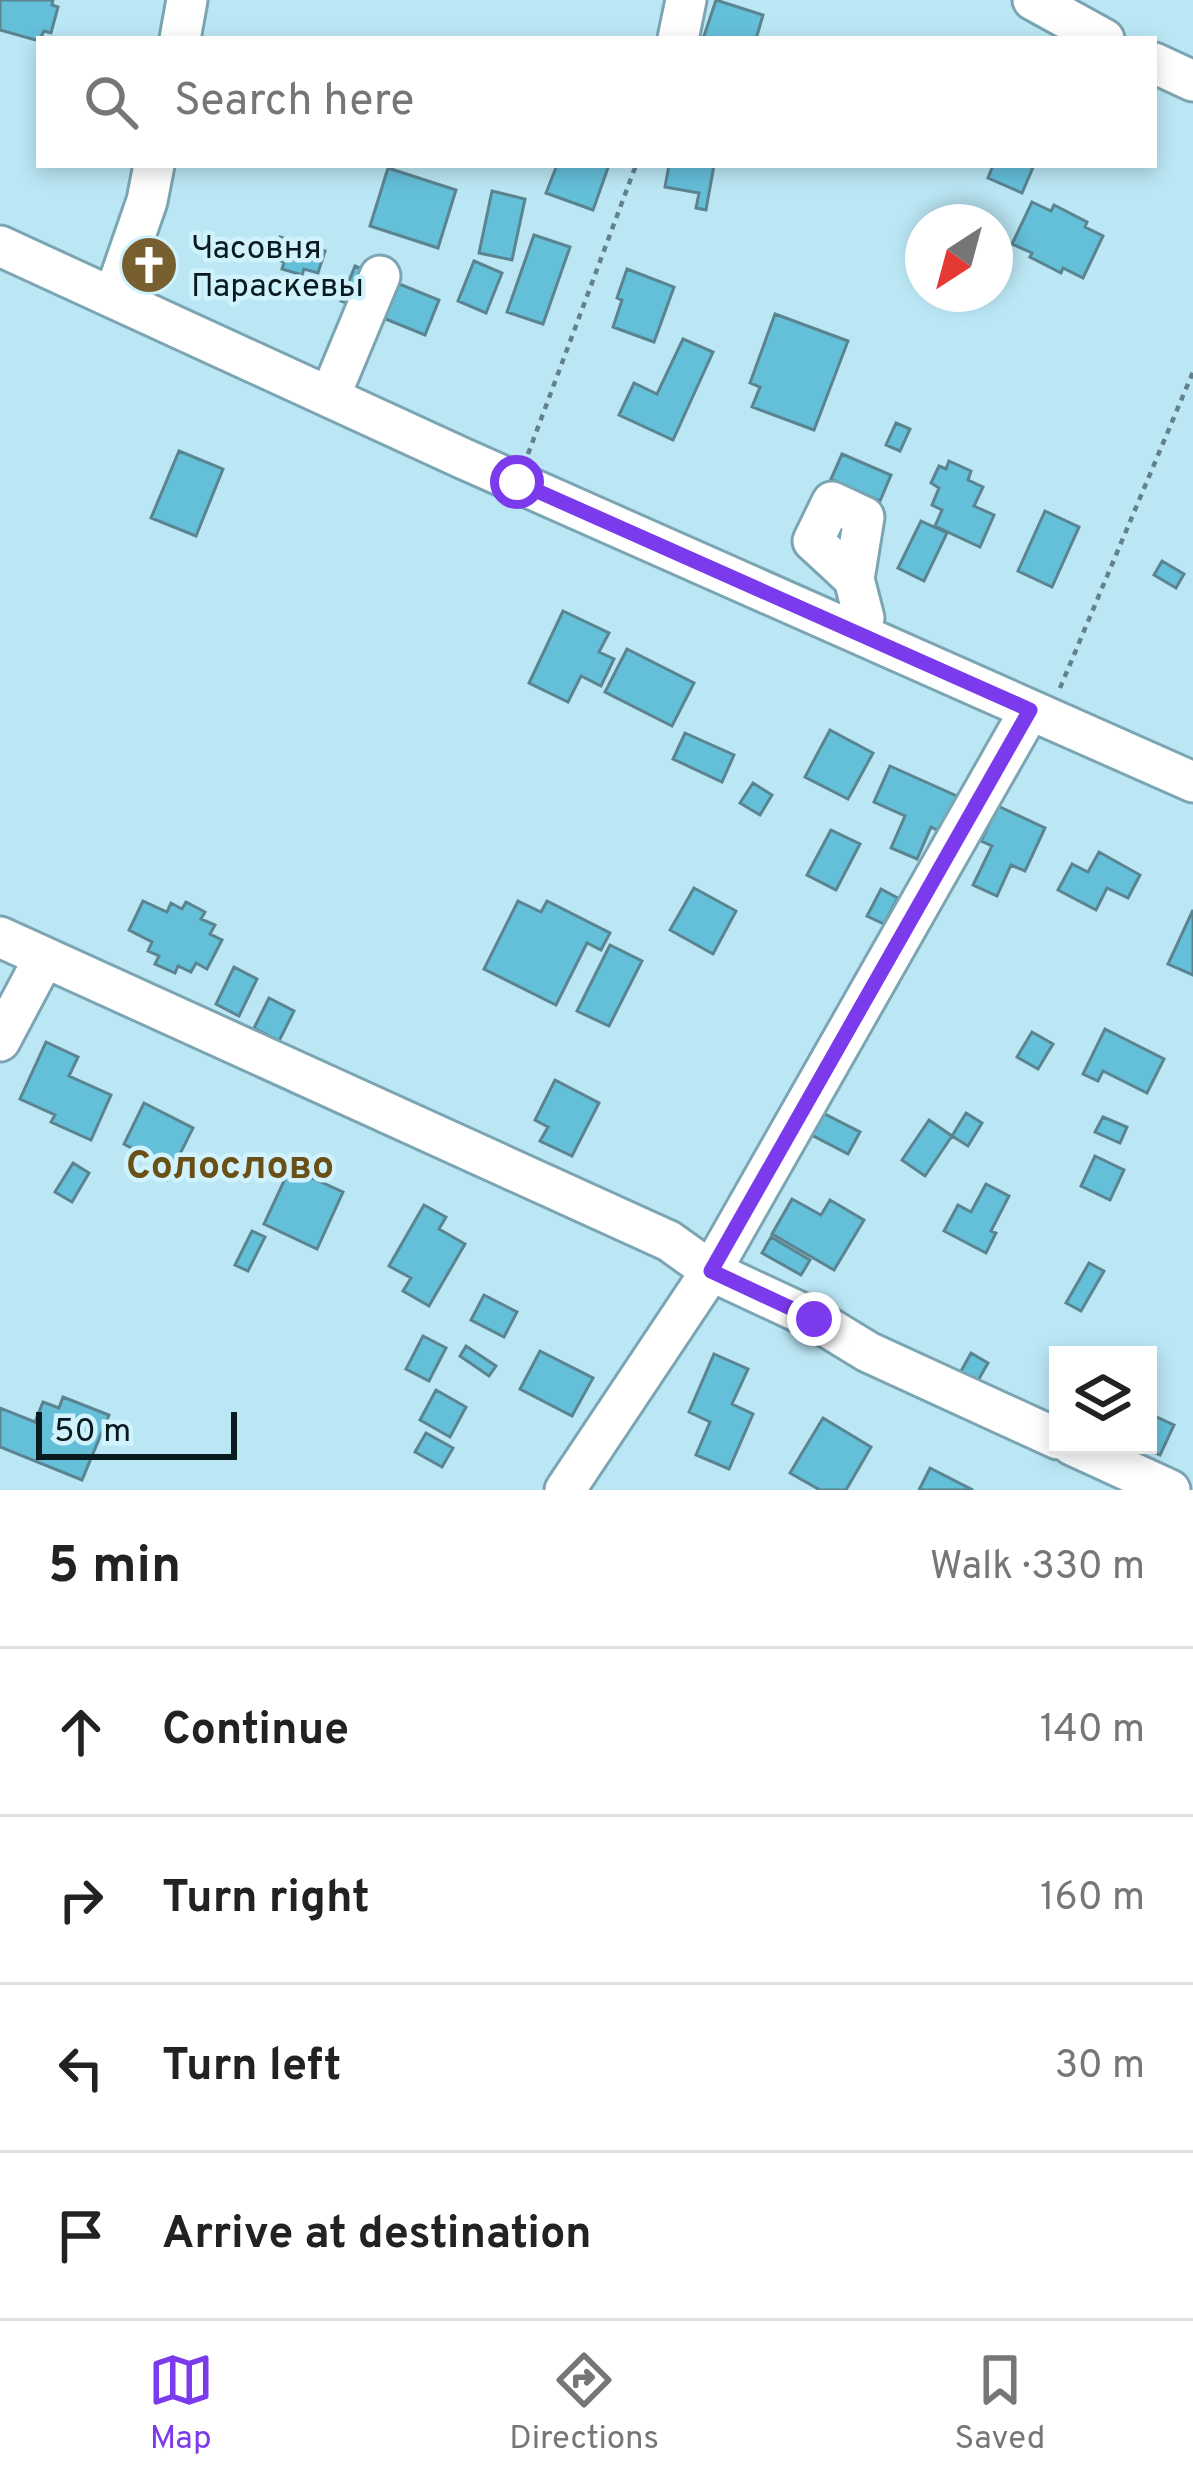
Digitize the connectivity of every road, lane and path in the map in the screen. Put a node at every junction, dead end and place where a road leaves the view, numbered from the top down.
1 (188, 0) edge
2 (686, 0) edge
3 (1033, 0) edge
4 (181, 36) edge
5 (679, 36) edge
6 (1099, 36) edge
7 (1157, 64) edge
8 (1193, 81) edge
9 (153, 168) edge
10 (634, 168) edge
11 (0, 246) edge
12 (380, 276) dead end
13 (114, 296) junction
14 (1193, 372) edge
15 (330, 396) junction
16 (517, 482) junction
17 (854, 579) dead end
18 (858, 633) junction
19 (1039, 714) junction
20 (1193, 782) edge
21 (0, 938) edge
22 (44, 958) junction
23 (0, 1041) edge
24 (711, 1271) junction
25 (1049, 1434) edge
26 (1092, 1454) edge
27 (566, 1490) edge
28 (1170, 1490) edge

1 - 4 street
2 - 5 street
3 - 6 street
7 - 8 street
9 - 13 street
10 - 16 path
11 - 13 street
12 - 15 street
13 - 15 street
14 - 19 path
15 - 16 street
16 - 18 street
17 - 18 street
18 - 19 street
19 - 20 street
19 - 24 street
21 - 22 street
22 - 23 street
22 - 24 street
24 - 25 street
24 - 27 street
26 - 28 street

